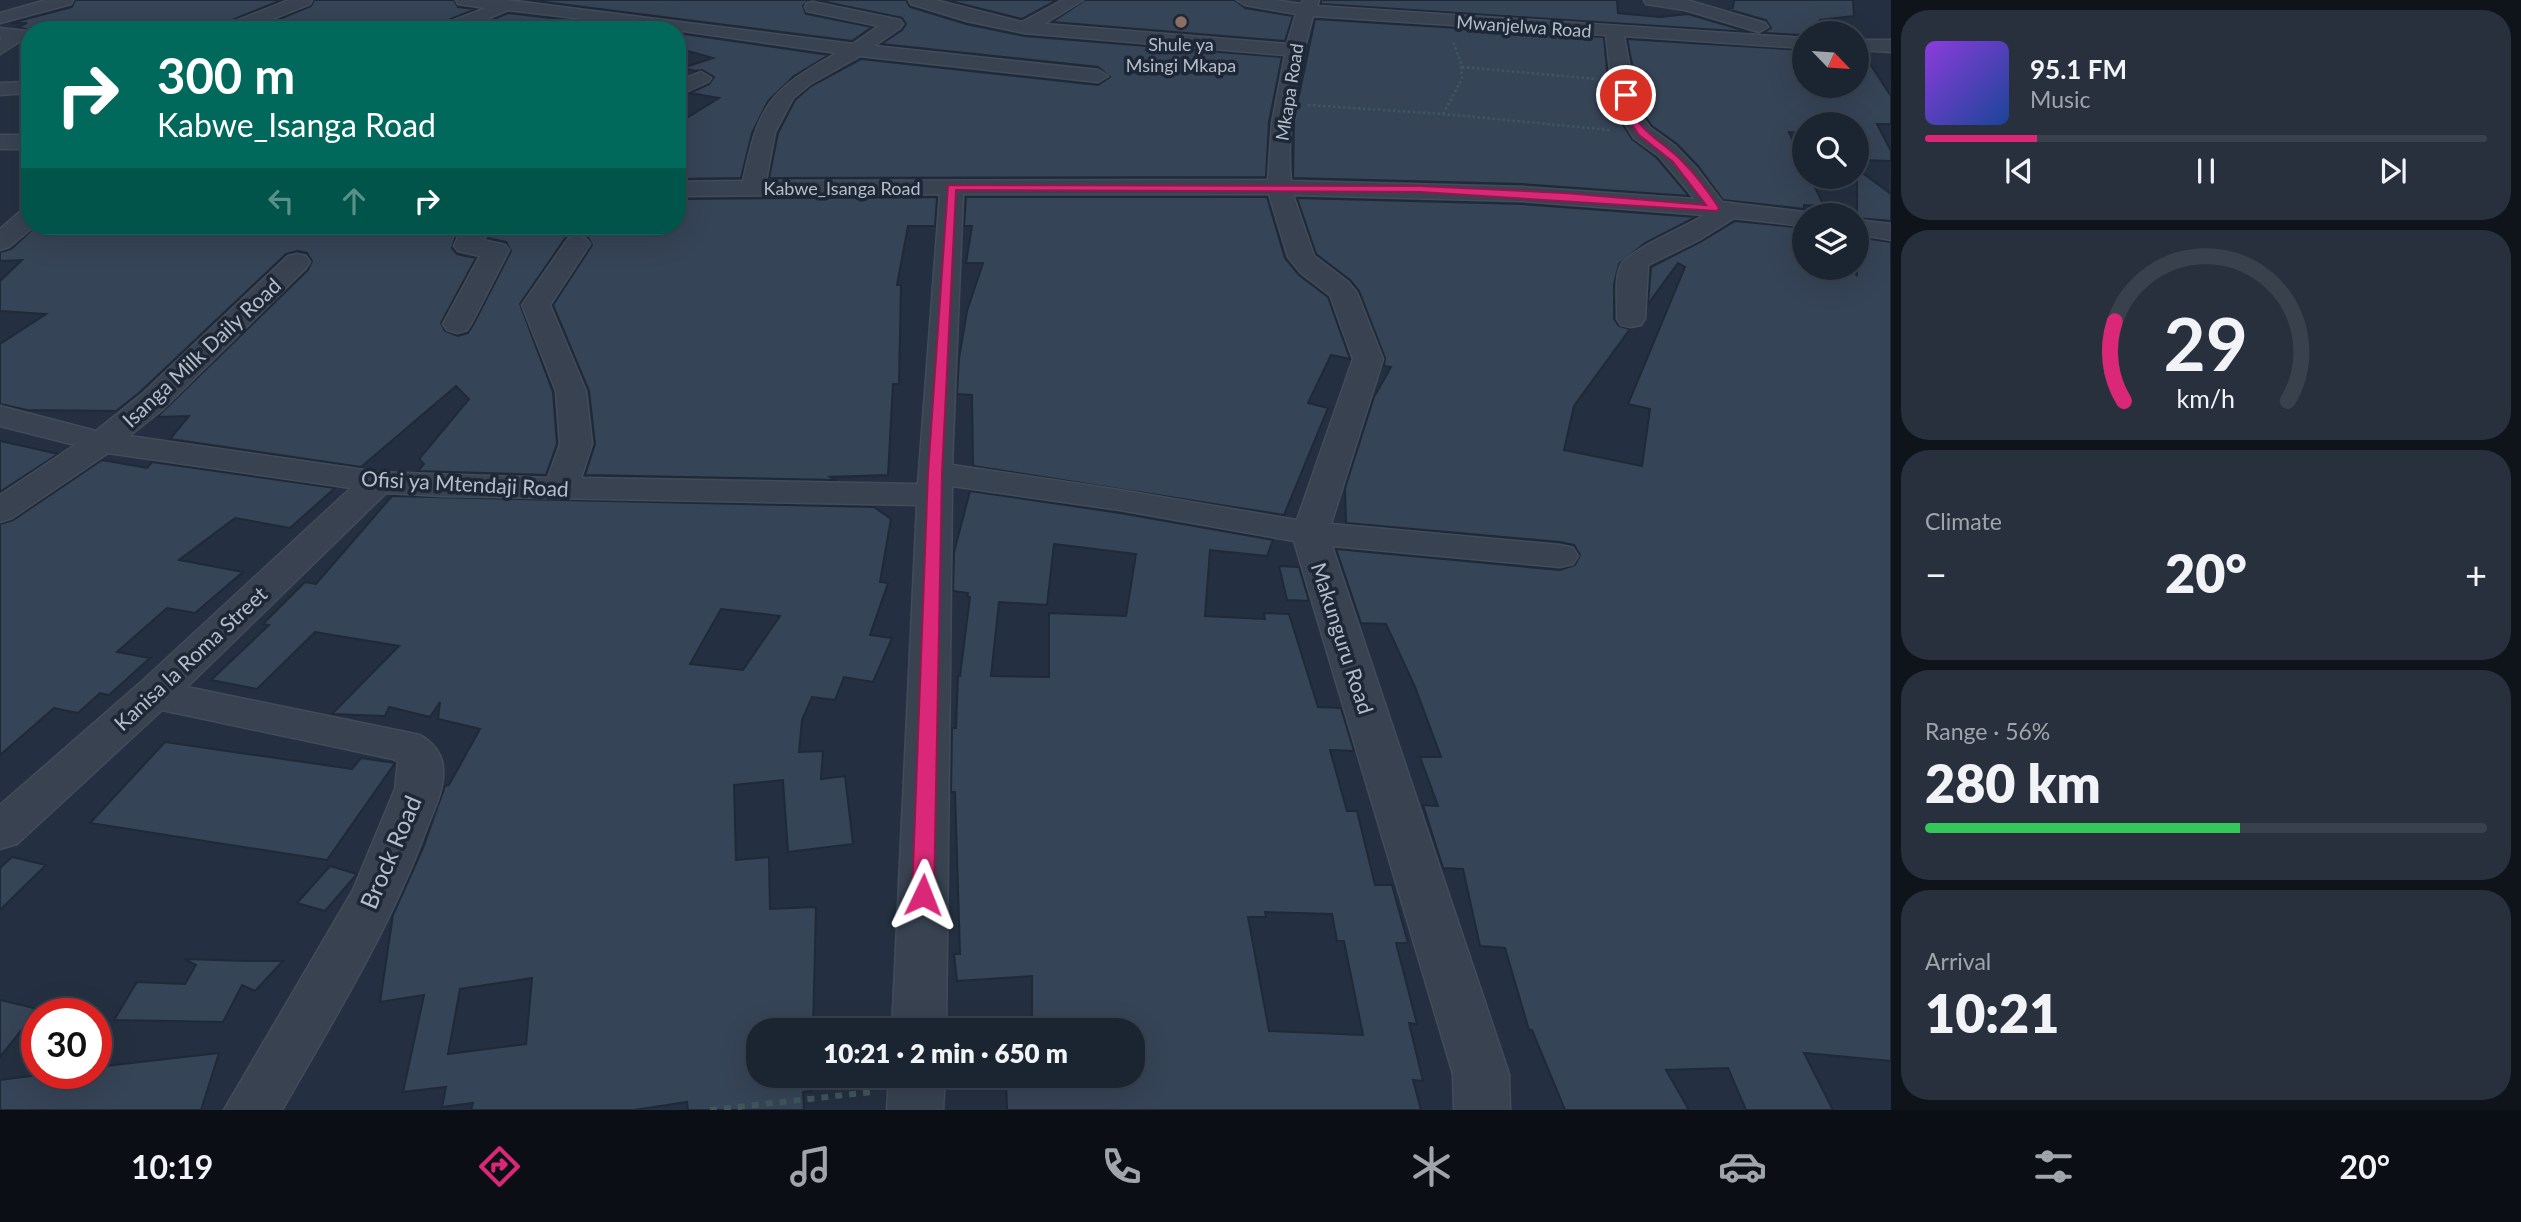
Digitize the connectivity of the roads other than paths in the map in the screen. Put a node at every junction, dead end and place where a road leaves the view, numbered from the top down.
1 (65, 0) edge
2 (304, 0) edge
3 (464, 0) edge
4 (848, 0) edge
5 (917, 0) edge
6 (1075, 0) edge
7 (1245, 0) edge
8 (1652, 0) edge
9 (1731, 1) edge
10 (1692, 3) edge
11 (520, 5) edge
12 (1308, 5) edge
13 (0, 18) edge
14 (252, 21) edge
15 (472, 21) edge
16 (635, 21) edge
17 (761, 22) dead end
18 (686, 28) edge
19 (1024, 28) junction
20 (0, 33) edge
21 (722, 33) junction
22 (1614, 33) junction
23 (1792, 39) edge
24 (686, 42) edge
25 (1792, 42) edge
26 (1869, 45) edge
27 (1891, 46) edge
28 (0, 48) edge
29 (858, 49) junction
30 (1294, 50) junction
31 (1098, 76) dead end
32 (701, 78) dead end
33 (686, 86) edge
34 (0, 142) edge
35 (21, 142) edge
36 (951, 187) junction
37 (1279, 187) junction
38 (752, 188) junction
39 (686, 189) edge
40 (1721, 209) junction
41 (1792, 218) edge
42 (21, 224) edge
43 (1869, 228) edge
44 (1891, 232) edge
45 (474, 235) edge
46 (0, 242) edge
47 (577, 244) dead end
48 (297, 262) dead end
49 (1631, 319) dead end
50 (457, 324) dead end
51 (0, 416) edge
52 (102, 442) junction
53 (378, 482) junction
54 (935, 484) junction
55 (561, 488) junction
56 (0, 511) edge
57 (1310, 533) junction
58 (1560, 556) dead end
59 (153, 694) junction
60 (0, 832) edge
61 (919, 1018) edge
62 (252, 1110) edge
63 (1482, 1110) edge

1 - 13 street
2 - 14 street
3 - 11 street
4 - 29 street
5 - 19 street
6 - 19 street
7 - 12 street, Mwanjelwa Road
8 - 10 street
9 - 10 street
10 - 23 street
11 - 15 street
11 - 16 street
12 - 22 street, Mwanjelwa Road
12 - 30 street, Mkapa Road
17 - 21 street
18 - 21 street
19 - 30 street
20 - 28 street
21 - 24 street
21 - 29 street
22 - 25 street, Mwanjelwa Road
22 - 40 street
26 - 27 street
29 - 31 street
29 - 38 street
30 - 37 street, Mkapa Road
32 - 33 street
34 - 35 street
36 - 37 street, Kabwe_Isanga Road
36 - 38 street, Kabwe_Isanga Road
36 - 54 street
37 - 40 street, Kabwe_Isanga Road
37 - 57 street
38 - 39 street, Kabwe_Isanga Road
40 - 41 street, Kabwe_Isanga Road
40 - 49 street
42 - 46 street
43 - 44 street
45 - 50 street
47 - 55 street
48 - 52 street, Isanga Milk Daily Road
51 - 52 street, Ofisi ya Mtendaji Road
52 - 53 street, Ofisi ya Mtendaji Road
52 - 56 street, Isanga Milk Daily Road
53 - 55 street, Ofisi ya Mtendaji Road
53 - 59 street, Kanisa la Roma Street
54 - 55 street, Ofisi ya Mtendaji Road
54 - 57 street, Ofisi ya Mtendaji Road
54 - 61 street
57 - 58 street, Ofisi ya Mtendaji Road
57 - 63 street, Makunguru Road
59 - 60 street, Kanisa la Roma Street
59 - 62 street, Brock Road

